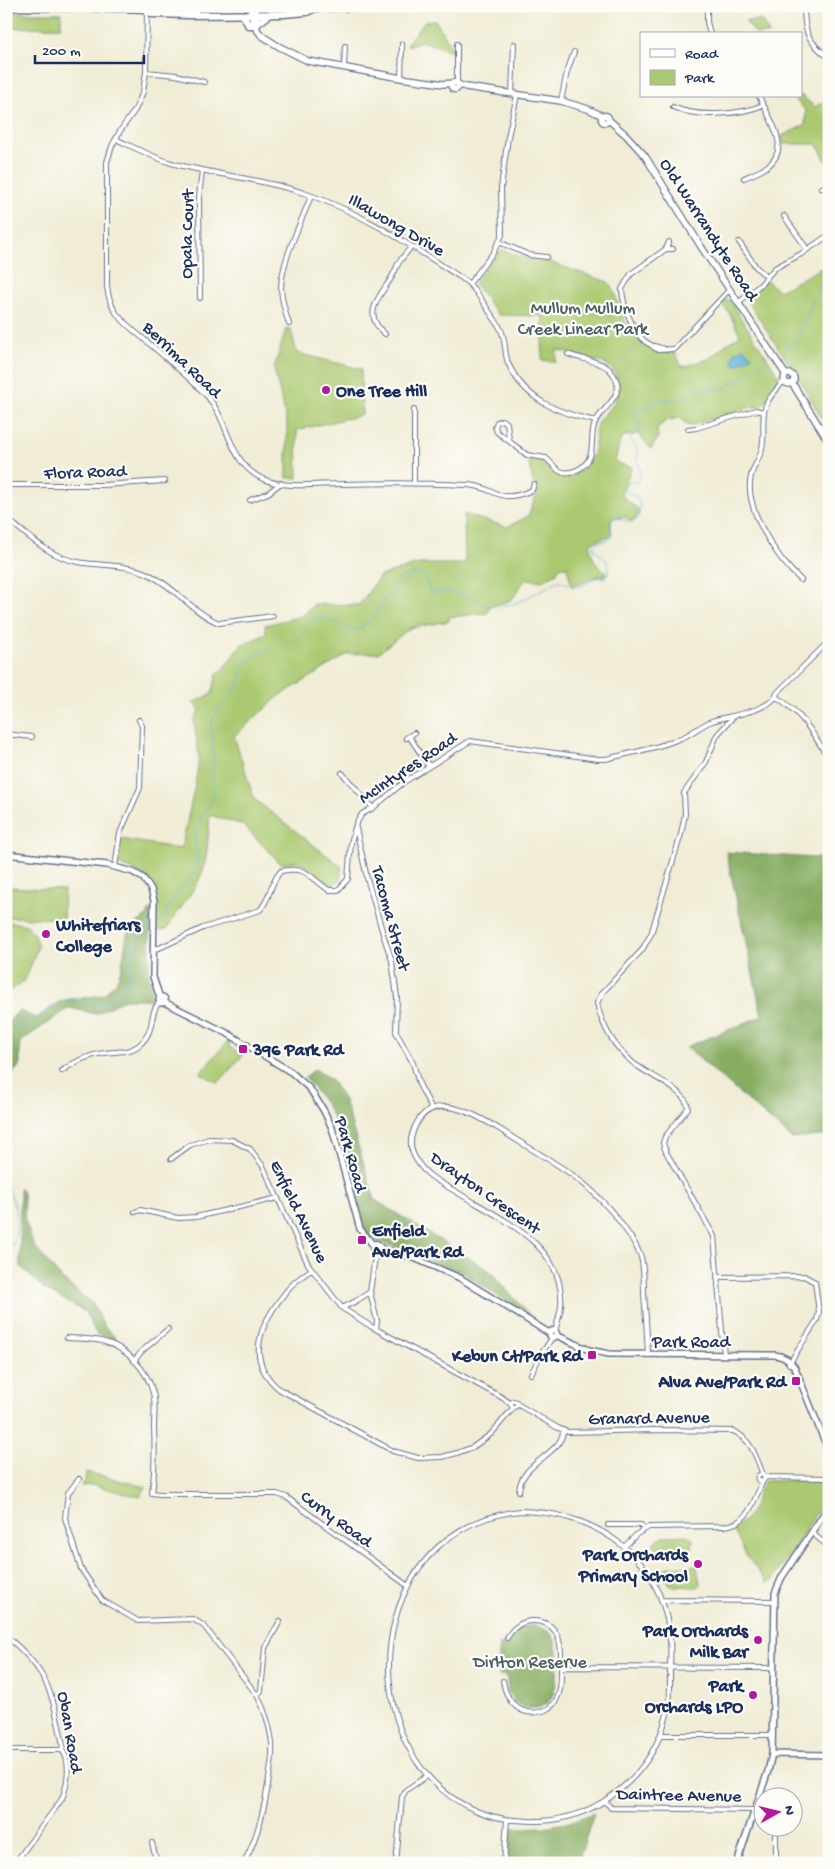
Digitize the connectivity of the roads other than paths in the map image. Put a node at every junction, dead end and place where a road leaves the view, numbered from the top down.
1 (190, 6) edge
2 (195, 6) edge
3 (251, 6) edge
4 (255, 6) edge
5 (308, 6) edge
6 (374, 6) edge
7 (394, 6) edge
8 (708, 6) edge
9 (804, 6) edge
10 (7, 7) edge
11 (33, 7) edge
12 (150, 8) edge
13 (315, 8) junction
14 (193, 15) junction
15 (243, 15) junction
16 (253, 15) junction
17 (269, 15) junction
18 (256, 27) junction
19 (710, 32) edge
20 (402, 44) dead end
21 (457, 44) dead end
22 (514, 44) dead end
23 (345, 46) dead end
24 (574, 52) dead end
25 (829, 58) edge
26 (344, 68) junction
27 (146, 72) junction
28 (400, 78) junction
29 (204, 82) dead end
30 (456, 83) junction
31 (514, 95) junction
32 (760, 98) edge
33 (561, 101) junction
34 (763, 106) junction
35 (673, 108) dead end
36 (116, 139) junction
37 (202, 170) junction
38 (744, 178) dead end
39 (821, 188) dead end
40 (829, 188) edge
41 (311, 196) junction
42 (784, 216) dead end
43 (829, 236) edge
44 (499, 242) junction
45 (668, 242) dead end
46 (739, 242) dead end
47 (411, 246) junction
48 (666, 249) junction
49 (672, 250) dead end
50 (808, 250) junction
51 (547, 257) dead end
52 (767, 277) junction
53 (469, 284) junction
54 (730, 289) junction
55 (200, 298) dead end
56 (739, 302) junction
57 (290, 324) dead end
58 (385, 334) dead end
59 (567, 361) dead end
60 (785, 378) junction
61 (414, 410) dead end
62 (764, 412) junction
63 (596, 421) junction
64 (688, 429) dead end
65 (509, 440) junction
66 (829, 442) edge
67 (165, 481) dead end
68 (281, 483) junction
69 (414, 484) junction
70 (534, 484) dead end
71 (6, 485) edge
72 (250, 500) dead end
73 (6, 518) edge
74 (802, 580) dead end
75 (274, 616) dead end
76 (829, 641) edge
77 (776, 697) junction
78 (734, 716) junction
79 (139, 720) dead end
80 (414, 733) dead end
81 (6, 734) edge
82 (32, 737) dead end
83 (829, 759) edge
84 (429, 766) junction
85 (342, 772) dead end
86 (373, 808) junction
87 (356, 824) junction
88 (351, 843) junction
89 (358, 845) junction
90 (6, 854) edge
91 (115, 867) junction
92 (153, 949) junction
93 (161, 1001) junction
94 (62, 1070) dead end
95 (432, 1109) junction
96 (171, 1159) dead end
97 (278, 1198) junction
98 (135, 1212) dead end
99 (376, 1248) junction
100 (311, 1270) junction
101 (717, 1277) junction
102 (370, 1292) junction
103 (342, 1308) junction
104 (374, 1328) junction
105 (168, 1329) dead end
106 (553, 1334) junction
107 (67, 1338) dead end
108 (648, 1355) junction
109 (724, 1355) junction
110 (134, 1360) junction
111 (790, 1363) junction
112 (532, 1374) dead end
113 (513, 1405) junction
114 (564, 1430) junction
115 (829, 1452) edge
116 (762, 1478) junction
117 (829, 1478) edge
118 (79, 1479) dead end
119 (519, 1491) dead end
120 (829, 1506) edge
121 (608, 1525) dead end
122 (644, 1529) junction
123 (812, 1533) junction
124 (624, 1547) junction
125 (829, 1547) edge
126 (408, 1586) junction
127 (661, 1600) junction
128 (774, 1600) junction
129 (280, 1621) dead end
130 (6, 1636) edge
131 (507, 1638) dead end
132 (561, 1667) junction
133 (670, 1667) junction
134 (774, 1668) junction
135 (503, 1681) dead end
136 (257, 1695) junction
137 (661, 1734) junction
138 (773, 1735) junction
139 (6, 1750) edge
140 (62, 1750) junction
141 (772, 1754) junction
142 (829, 1755) edge
143 (427, 1776) junction
144 (764, 1786) edge
145 (605, 1801) junction
146 (752, 1810) edge
147 (752, 1819) edge
148 (507, 1820) junction
149 (776, 1836) edge
150 (152, 1843) dead end
151 (15, 1863) edge
152 (157, 1863) edge
153 (244, 1863) edge
154 (396, 1863) edge
155 (504, 1863) edge
156 (737, 1863) edge
157 (776, 1863) edge

1 - 14 main road
2 - 14 main road
3 - 16 main road
4 - 16 main road
5 - 13 main road
6 - 7 main road
6 - 13 main road
8 - 19 street
9 - 25 street
10 - 11 main road
11 - 12 main road
12 - 14 main road
12 - 27 street, Berrima Road
13 - 17 main road
14 - 15 main road
15 - 16 main road
15 - 18 main road
16 - 17 main road
16 - 18 main road
17 - 18 main road
18 - 26 main road, Old Warrandyte Road
20 - 28 street
21 - 30 street
22 - 31 street
23 - 26 street
24 - 33 street
26 - 28 main road, Old Warrandyte Road
27 - 29 street
27 - 36 street, Berrima Road
28 - 30 main road, Old Warrandyte Road
30 - 31 main road, Old Warrandyte Road
31 - 33 main road, Old Warrandyte Road
31 - 44 street
32 - 34 street
33 - 54 main road, Old Warrandyte Road
34 - 35 street
34 - 38 street
36 - 37 street, Illawong Drive
36 - 68 street, Berrima Road
37 - 41 street, Illawong Drive
37 - 55 street, Opala Court
39 - 40 street
41 - 47 street, Illawong Drive
41 - 57 street
42 - 50 street
43 - 50 street
44 - 51 street
44 - 53 street
45 - 48 street
46 - 52 street
47 - 53 street, Illawong Drive
47 - 58 street
48 - 49 street
48 - 54 street
50 - 52 street
52 - 56 street
53 - 63 street, Illawong Drive
54 - 56 main road, Old Warrandyte Road
56 - 60 main road, Old Warrandyte Road
59 - 63 street
60 - 62 street
60 - 66 main road, Old Warrandyte Road
61 - 69 street
62 - 64 street
62 - 74 street
63 - 65 street
65 - 65 street
67 - 71 street, Flora Road
68 - 69 street, Berrima Road
68 - 72 street
69 - 70 street, Berrima Road
73 - 75 street
76 - 77 street, McIntyres Road
77 - 78 street, McIntyres Road
77 - 83 street
78 - 84 street, McIntyres Road
78 - 101 street
79 - 91 street
80 - 84 street
81 - 82 street
84 - 86 street, McIntyres Road
85 - 86 street
86 - 87 street, McIntyres Road
87 - 88 street, McIntyres Road
87 - 89 street, Tacoma Street
88 - 89 street, Tacoma Street
88 - 92 street, McIntyres Road
89 - 95 street, Tacoma Street
90 - 91 street
91 - 92 street
92 - 93 street
93 - 94 street
93 - 99 street, Park Road
95 - 106 street, Drayton Crescent
95 - 108 street
96 - 97 street, Enfield Avenue
97 - 98 street
97 - 100 street, Enfield Avenue
99 - 102 street
99 - 106 street, Park Road
100 - 103 street, Enfield Avenue
100 - 113 street
101 - 109 street
101 - 111 street
102 - 103 street
102 - 104 street
103 - 104 street, Enfield Avenue
104 - 113 street, Enfield Avenue
105 - 110 street
106 - 108 street, Park Road
106 - 112 street, Drayton Crescent
107 - 110 street
108 - 109 street, Park Road
109 - 111 street, Park Road
110 - 126 street, Curry Road
111 - 115 street
113 - 114 street, Granard Avenue
114 - 116 street, Granard Avenue
114 - 119 street
116 - 117 street
116 - 122 street
118 - 136 street
120 - 123 street
121 - 122 street
122 - 124 street
123 - 125 street
123 - 128 street
124 - 126 street
124 - 127 street
126 - 143 street
127 - 128 street
127 - 133 street
128 - 134 street
129 - 136 street
130 - 140 street, Oban Road
131 - 132 street
132 - 133 street
132 - 135 street
133 - 134 street
133 - 137 street
134 - 138 street
136 - 153 street
137 - 138 street
137 - 145 street
138 - 141 street
139 - 140 street
140 - 151 street, Oban Road
141 - 142 street
141 - 144 street
143 - 148 street
143 - 154 street
145 - 146 street, Daintree Avenue
145 - 148 street
147 - 156 street
148 - 155 street
149 - 157 street
150 - 152 street

